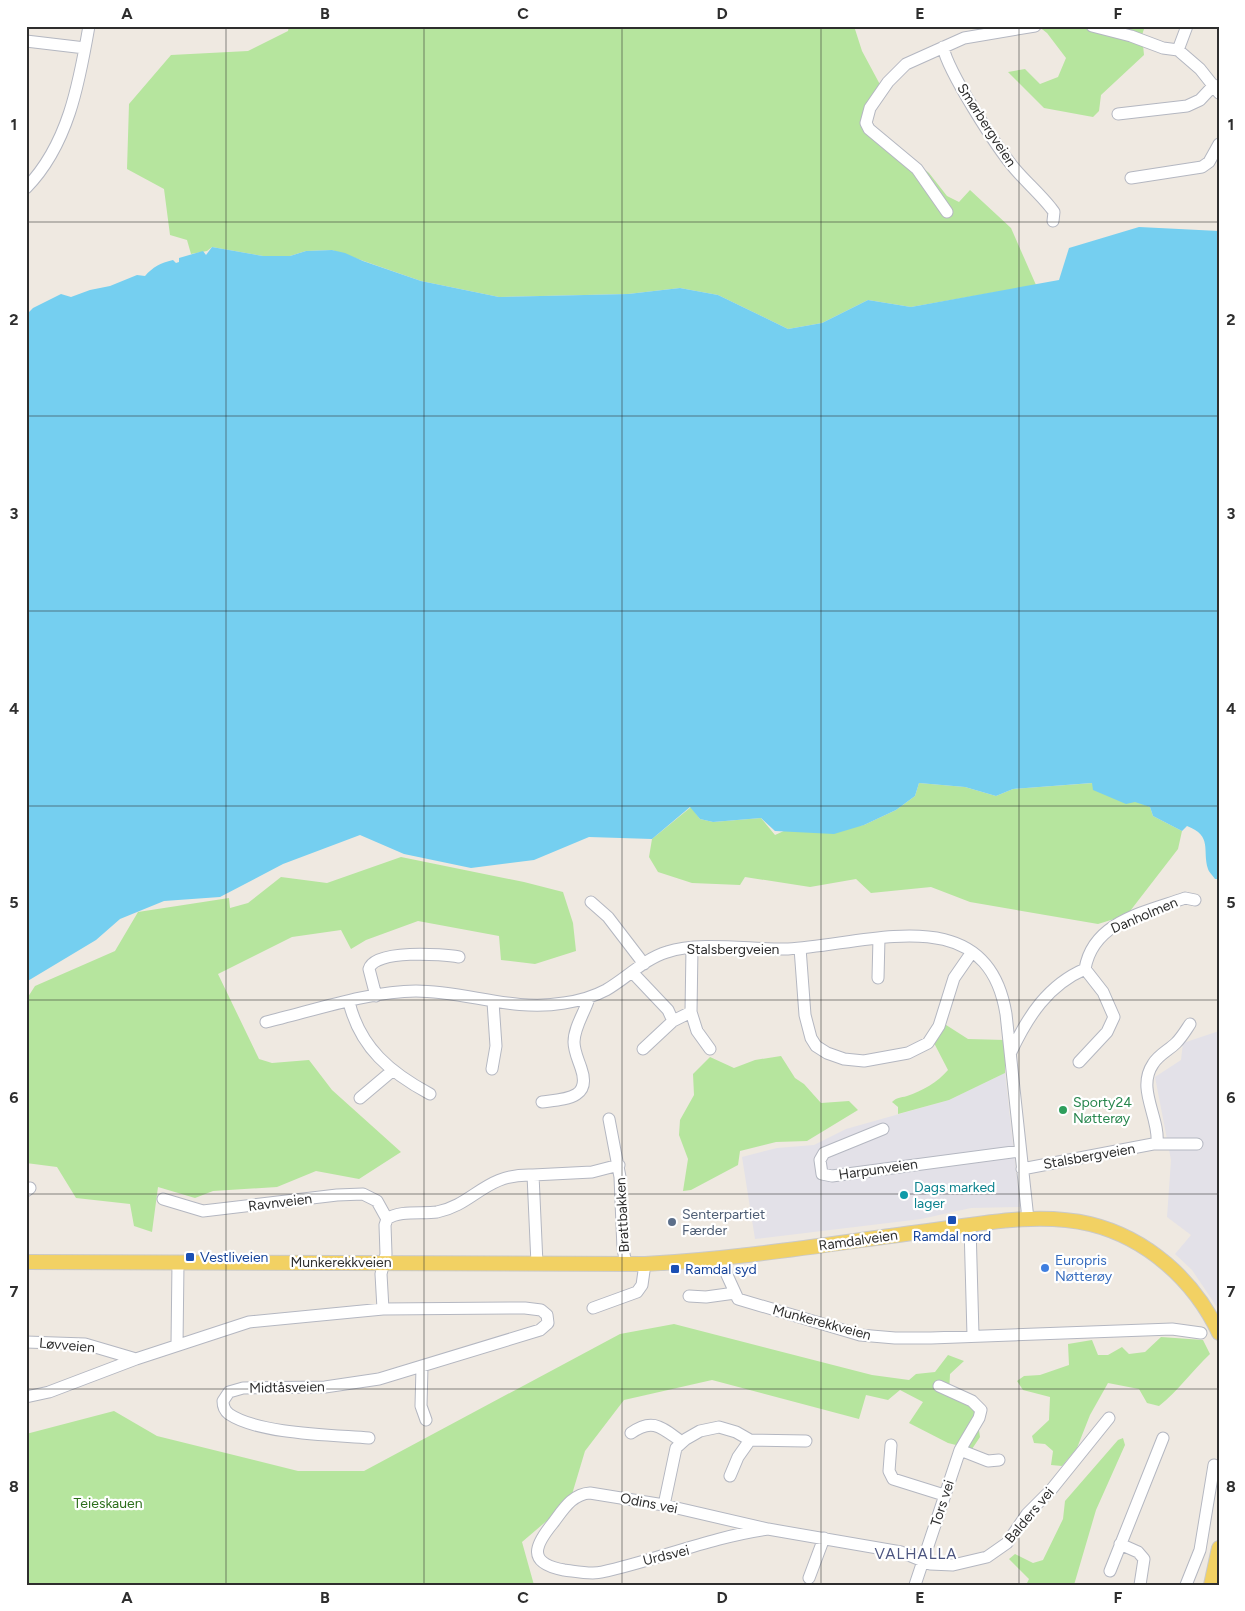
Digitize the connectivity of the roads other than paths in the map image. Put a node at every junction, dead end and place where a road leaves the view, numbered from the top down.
1 (89, 26) edge
2 (1035, 26) edge
3 (1092, 26) edge
4 (1187, 26) edge
5 (26, 41) edge
6 (943, 47) junction
7 (85, 48) junction
8 (1178, 50) junction
9 (1216, 89) edge
10 (1118, 114) dead end
11 (1219, 144) edge
12 (1131, 178) dead end
13 (27, 185) edge
14 (947, 212) dead end
15 (1053, 221) dead end
16 (1195, 900) dead end
17 (591, 902) dead end
18 (879, 938) junction
19 (692, 948) junction
20 (800, 948) junction
21 (972, 952) junction
22 (460, 957) dead end
23 (644, 964) junction
24 (1084, 969) junction
25 (632, 972) junction
26 (878, 978) dead end
27 (376, 996) junction
28 (589, 998) junction
29 (349, 1002) junction
30 (493, 1002) junction
31 (691, 1012) junction
32 (673, 1021) junction
33 (266, 1022) dead end
34 (1190, 1024) dead end
35 (643, 1049) dead end
36 (710, 1049) dead end
37 (1011, 1053) junction
38 (1079, 1062) dead end
39 (492, 1068) dead end
40 (392, 1071) junction
41 (430, 1094) dead end
42 (360, 1098) dead end
43 (542, 1102) dead end
44 (609, 1119) dead end
45 (883, 1129) dead end
46 (1157, 1144) junction
47 (1197, 1144) dead end
48 (1020, 1151) junction
49 (618, 1165) junction
50 (1022, 1169) junction
51 (533, 1175) junction
52 (162, 1199) dead end
53 (387, 1219) junction
54 (1028, 1219) junction
55 (970, 1226) junction
56 (723, 1258) junction
57 (26, 1262) edge
58 (384, 1262) junction
59 (178, 1263) junction
60 (537, 1264) junction
61 (626, 1264) junction
62 (646, 1264) junction
63 (735, 1293) junction
64 (689, 1296) dead end
65 (593, 1308) dead end
66 (383, 1309) junction
67 (1201, 1333) dead end
68 (1219, 1333) edge
69 (973, 1335) junction
70 (26, 1342) edge
71 (177, 1345) junction
72 (136, 1359) junction
73 (422, 1367) junction
74 (939, 1386) dead end
75 (26, 1398) edge
76 (1109, 1418) dead end
77 (426, 1420) dead end
78 (630, 1433) dead end
79 (369, 1438) dead end
80 (1163, 1438) dead end
81 (750, 1440) junction
82 (806, 1441) dead end
83 (682, 1442) junction
84 (891, 1445) dead end
85 (960, 1450) junction
86 (999, 1460) dead end
87 (1214, 1465) dead end
88 (730, 1476) dead end
89 (944, 1495) junction
90 (664, 1505) junction
91 (768, 1529) junction
92 (824, 1538) junction
93 (1120, 1544) junction
94 (1219, 1548) edge
95 (923, 1561) junction
96 (564, 1570) joint
97 (1110, 1571) dead end
98 (600, 1573) junction
99 (809, 1578) dead end
100 (1140, 1584) edge
101 (598, 1585) edge
102 (915, 1585) edge
103 (1144, 1585) edge
104 (1186, 1585) edge
105 (1211, 1585) edge

1 - 7 street
2 - 6 street
3 - 8 street
4 - 8 street
5 - 7 street
6 - 14 street
6 - 15 street, Smørbergveien
7 - 13 street
8 - 9 street
9 - 10 street
11 - 12 street
16 - 24 street, Danholmen
17 - 23 street
18 - 20 street, Stalsbergveien
18 - 21 street, Stalsbergveien
18 - 26 street
19 - 20 street, Stalsbergveien
19 - 23 street, Stalsbergveien
19 - 31 street
20 - 21 street
21 - 37 street, Stalsbergveien
22 - 27 street
23 - 25 street, Stalsbergveien
24 - 37 street
24 - 38 street
25 - 28 street, Stalsbergveien
25 - 32 street
27 - 29 street, Stalsbergveien
27 - 30 street, Stalsbergveien
28 - 30 street, Stalsbergveien
28 - 43 street
29 - 33 street, Stalsbergveien
29 - 40 street
30 - 39 street
31 - 32 street
31 - 36 street
32 - 35 street
34 - 46 street
37 - 48 street, Stalsbergveien
40 - 41 street
40 - 42 street
44 - 49 street, Brattbakken
45 - 48 street, Harpunveien
46 - 47 street, Stalsbergveien
46 - 50 street, Stalsbergveien
48 - 50 street, Stalsbergveien
49 - 51 street
49 - 61 street, Brattbakken
50 - 54 street, Stalsbergveien
51 - 53 street
51 - 60 street
52 - 53 street, Ravnveien
53 - 58 street
54 - 55 main road, Ramdalveien
54 - 68 main road, Ramdalveien
55 - 56 main road, Ramdalveien
55 - 69 street
56 - 62 main road, Ramdalveien
56 - 63 street
57 - 59 main road, Munkerekkveien
58 - 59 main road, Munkerekkveien
58 - 60 main road, Munkerekkveien
58 - 66 street
59 - 71 street
60 - 61 main road, Munkerekkveien
61 - 62 main road, Ramdalveien
62 - 65 street
63 - 64 street
63 - 69 street, Munkerekkveien
66 - 71 street
66 - 73 street, Midtåsveien
67 - 69 street, Munkerekkveien
70 - 72 street, Løvveien
71 - 72 street
72 - 75 street
73 - 77 street
73 - 79 street, Midtåsveien
74 - 85 street, Tors vei
76 - 95 street, Balders vei
78 - 83 street
80 - 93 street
81 - 82 street
81 - 83 street
81 - 88 street
83 - 90 street
84 - 89 street
85 - 86 street
85 - 89 street, Tors vei
87 - 104 street
89 - 95 street, Tors vei
90 - 91 street, Odins vei
90 - 96 street, Odins vei
91 - 92 street, Odins vei
91 - 98 street, Urdsvei
92 - 95 street, Odins vei
92 - 99 street
93 - 97 street
93 - 100 street
94 - 105 main road
95 - 102 street, Tors vei
96 - 98 street, Urdsvei
98 - 101 street
100 - 103 street

